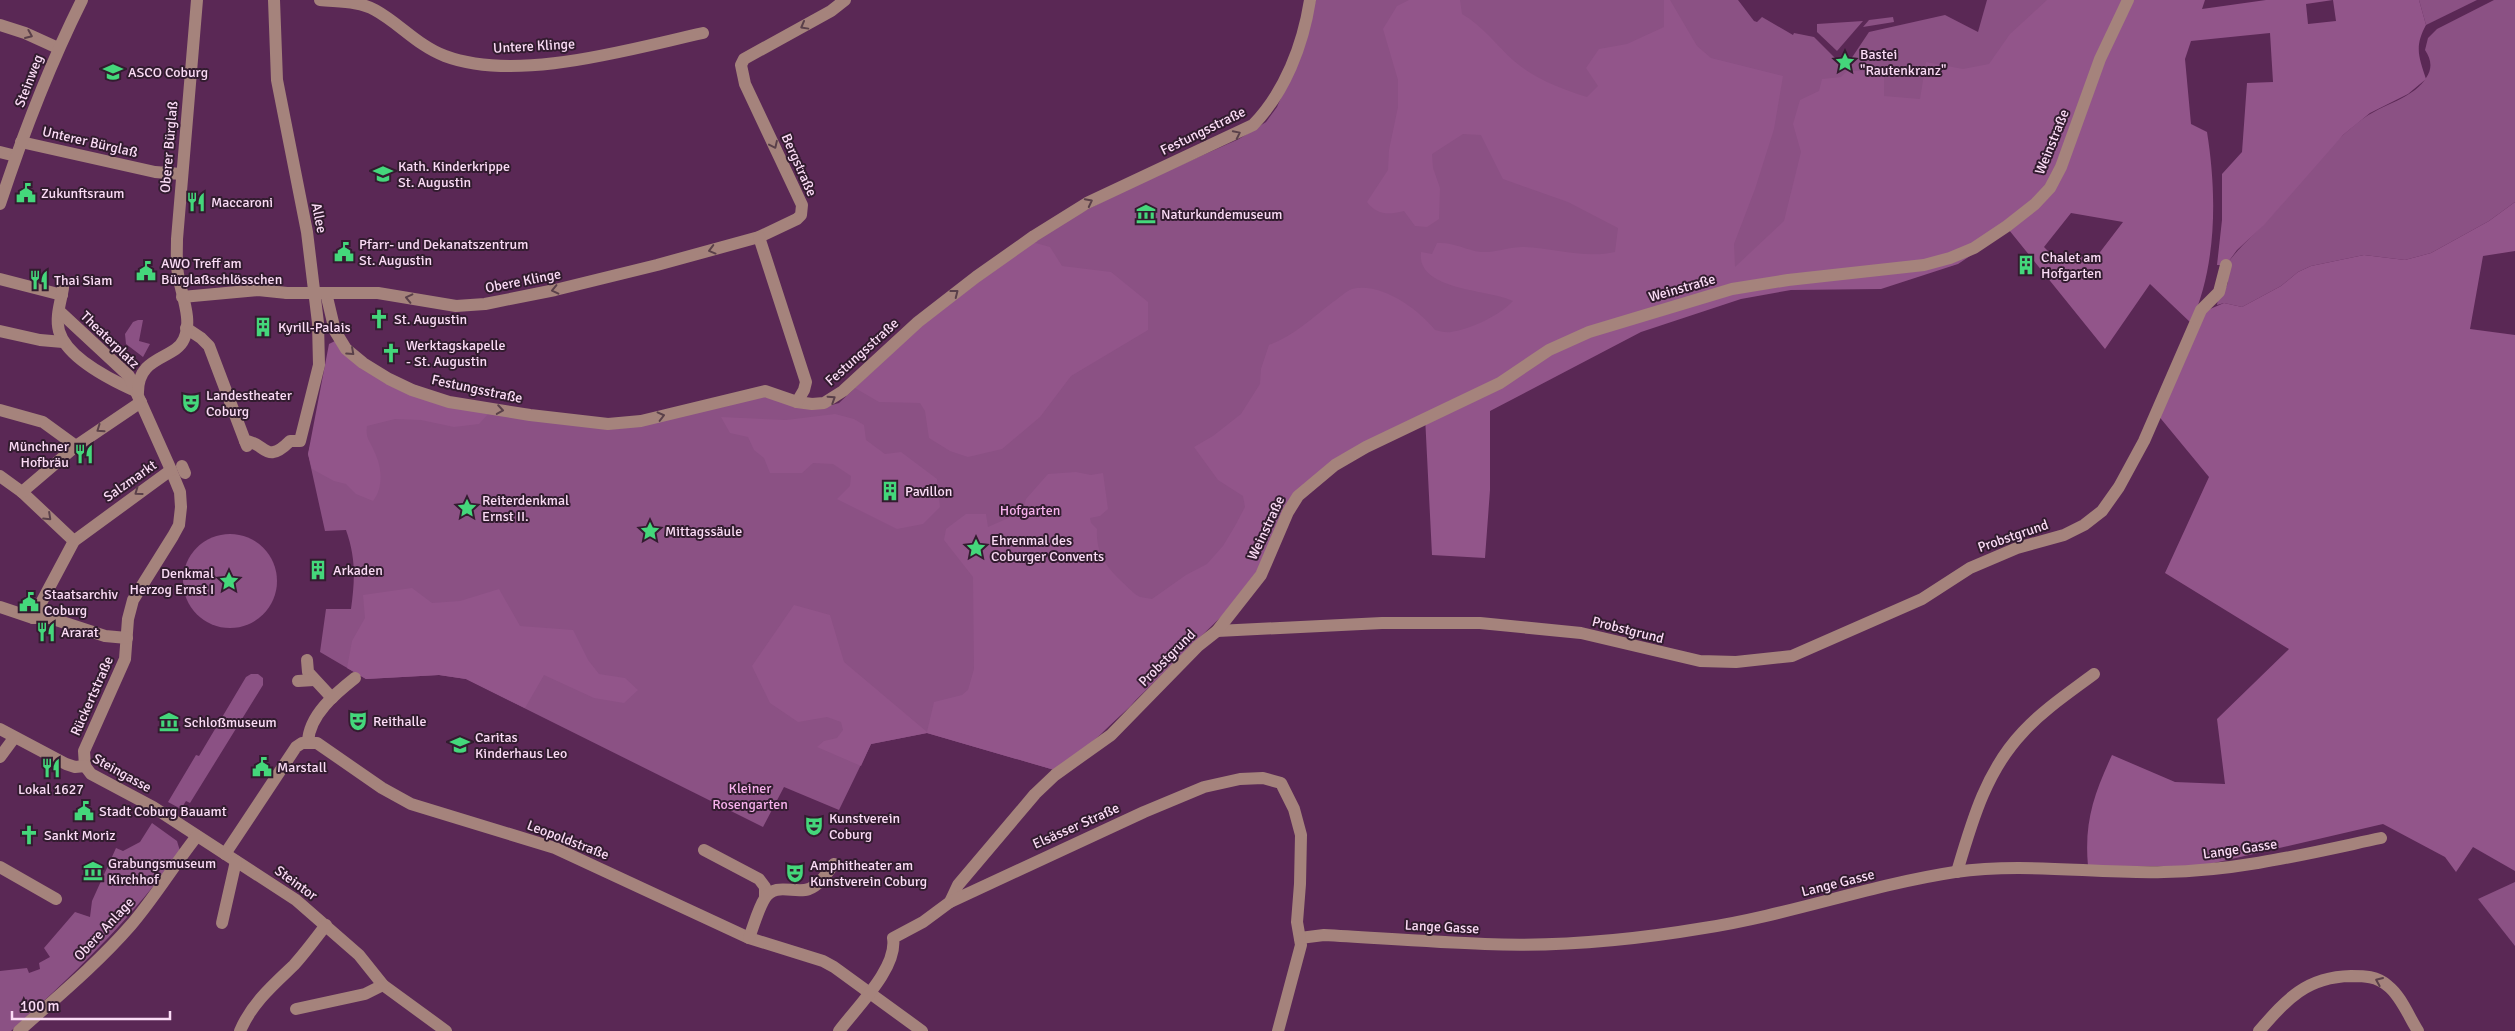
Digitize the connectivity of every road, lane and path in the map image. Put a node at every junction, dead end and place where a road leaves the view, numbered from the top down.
1 (82, 0) edge
2 (197, 0) edge
3 (274, 0) edge
4 (320, 0) edge
5 (845, 0) edge
6 (1310, 0) edge
7 (2128, 0) edge
8 (363, 2) edge
9 (0, 25) edge
10 (702, 33) dead end
11 (58, 48) junction
12 (21, 142) junction
13 (0, 152) edge
14 (16, 156) junction
15 (181, 174) junction
16 (0, 204) edge
17 (759, 237) junction
18 (2226, 265) dead end
19 (0, 279) edge
20 (326, 293) junction
21 (182, 297) junction
22 (59, 311) junction
23 (186, 328) junction
24 (0, 331) edge
25 (63, 342) junction
26 (139, 397) junction
27 (797, 402) junction
28 (0, 410) edge
29 (76, 446) junction
30 (179, 469) junction
31 (0, 476) edge
32 (22, 492) junction
33 (74, 541) junction
34 (0, 607) edge
35 (34, 618) junction
36 (1216, 630) junction
37 (127, 638) junction
38 (307, 660) dead end
39 (2094, 674) dead end
40 (356, 678) dead end
41 (314, 680) junction
42 (298, 681) dead end
43 (332, 698) junction
44 (0, 729) edge
45 (14, 738) junction
46 (308, 742) junction
47 (0, 757) edge
48 (85, 766) junction
49 (197, 836) junction
50 (2381, 838) dead end
51 (704, 850) dead end
52 (230, 857) junction
53 (834, 864) dead end
54 (0, 867) edge
55 (1956, 872) junction
56 (765, 897) junction
57 (56, 899) dead end
58 (950, 902) junction
59 (222, 923) dead end
60 (326, 925) junction
61 (748, 938) junction
62 (1300, 938) junction
63 (383, 985) junction
64 (869, 992) junction
65 (296, 1008) dead end
66 (19, 1031) edge
67 (240, 1031) edge
68 (446, 1031) edge
69 (839, 1031) edge
70 (922, 1031) edge
71 (1278, 1031) edge
72 (2259, 1031) edge
73 (2418, 1031) edge

1 - 11 street, Steinweg
2 - 15 street, Oberer Bürglaß
3 - 23 street, Allee
4 - 8 street, Untere Klinge
5 -> 17 street, Bergstraße
27 -> 6 street, Festungsstraße
7 - 36 street, Weinstraße
8 - 10 street, Untere Klinge
9 -> 11 street
11 - 12 street, Steinweg
12 - 14 street, Steinweg
12 - 15 street, Unterer Bürglaß
13 - 14 street
14 - 16 street, Steinweg
15 - 21 street, Oberer Bürglaß
17 -> 20 street, Obere Klinge
17 - 27 street
18 - 36 street, Probstgrund
19 - 22 street, Theaterplatz
20 - 21 street, Obere Klinge, bridge
20 -> 27 street, Festungsstraße
21 - 23 street, Oberer Bürglaß
22 - 25 street, Theaterplatz
22 - 26 street, Theaterplatz
23 - 26 street, Theaterplatz
24 - 25 street
25 - 26 street, Theaterplatz
26 -> 29 street
26 - 30 street, Theaterplatz
28 - 29 street
29 - 32 street
30 -> 33 street, Salzmarkt
30 - 37 street, Rückertstraße
31 - 32 street
32 -> 33 street
33 - 35 street
34 - 35 street
35 - 37 street
36 - 58 street, Probstgrund
37 - 48 street, Rückertstraße
38 - 41 street
39 - 55 street
40 - 43 street
41 - 42 street
41 - 43 street
43 - 46 street
44 - 45 street, Steingasse
45 - 47 street
45 - 48 street, Steingasse
46 - 52 street
46 - 61 street, Leopoldstraße
48 - 49 street, Steingasse
49 - 52 street, Steingasse
49 - 66 street, Obere Anlage
50 - 55 street, Lange Gasse
51 - 56 street
52 - 59 street
52 - 60 street, Steintor
53 - 56 street
54 - 57 street
55 - 62 street, Lange Gasse
56 - 61 street
58 - 62 street, Elsässer Straße
58 - 64 street, Elsässer Straße
60 - 63 street, Steintor
60 - 67 street
61 - 64 street, Leopoldstraße
62 - 71 street
63 - 65 street
63 - 68 street, Steintor
64 - 69 street
64 - 70 street, Leopoldstraße
73 -> 72 street

